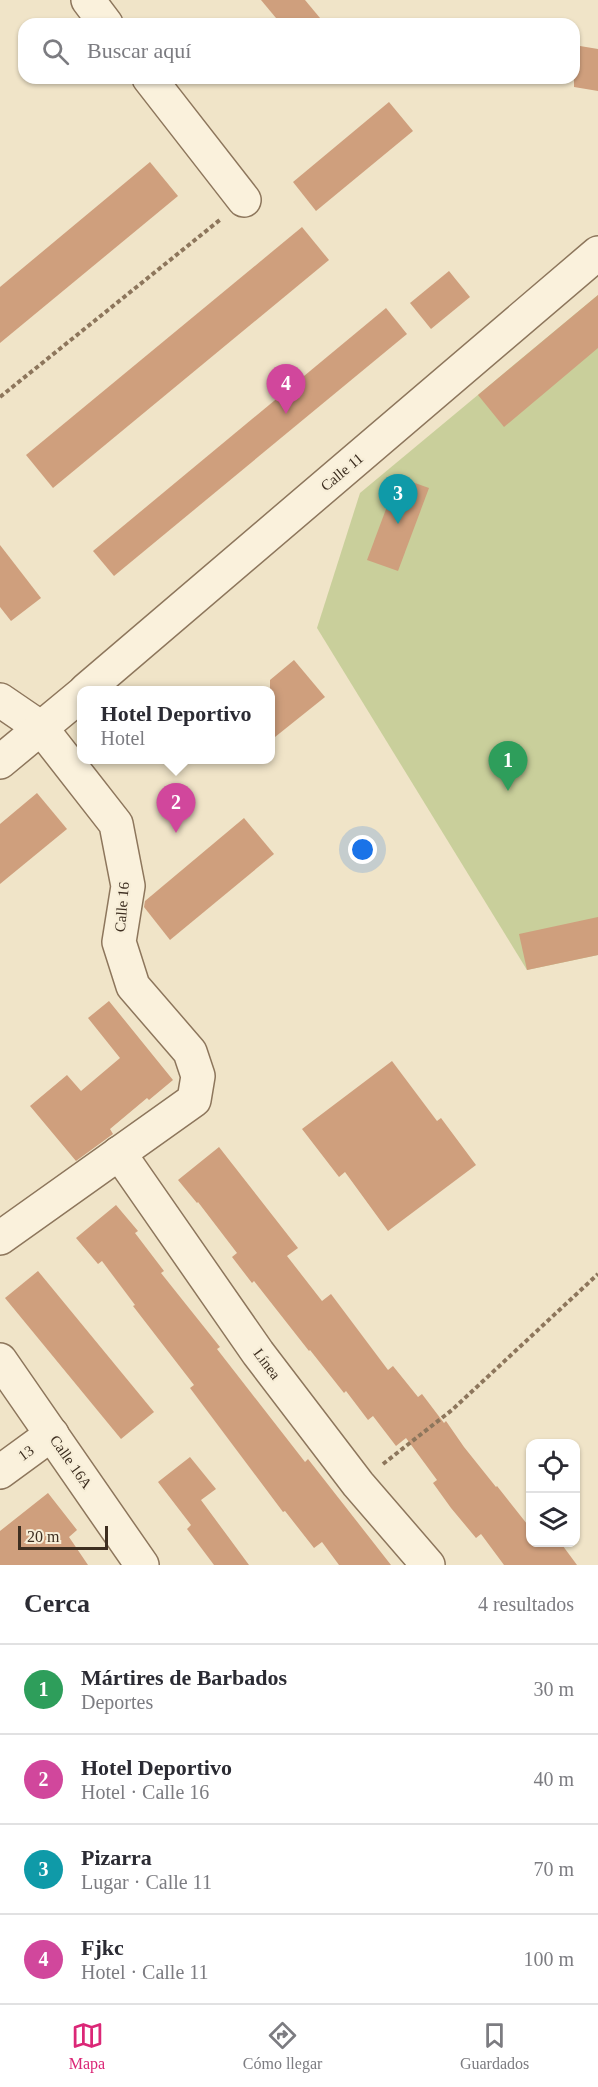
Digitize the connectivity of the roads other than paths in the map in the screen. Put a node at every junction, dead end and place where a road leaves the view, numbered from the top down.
1 (88, 0) edge
2 (102, 18) edge
3 (153, 84) edge
4 (244, 200) road end
5 (598, 253) edge
6 (91, 686) edge
7 (77, 697) edge
8 (0, 700) edge
9 (41, 728) junction
10 (0, 762) edge
11 (119, 1153) junction
12 (0, 1238) edge
13 (0, 1360) edge
14 (52, 1434) junction
15 (0, 1472) edge
16 (142, 1565) edge
17 (428, 1565) edge

1 - 2 street
3 - 4 street
5 - 6 street, Calle 11
7 - 9 street
8 - 9 street, Calle 16
9 - 10 street
9 - 11 street, Calle 16
11 - 12 street
11 - 17 street, Línea
13 - 14 street, Calle 16A
14 - 15 street, 13
14 - 16 street, Calle 16A

